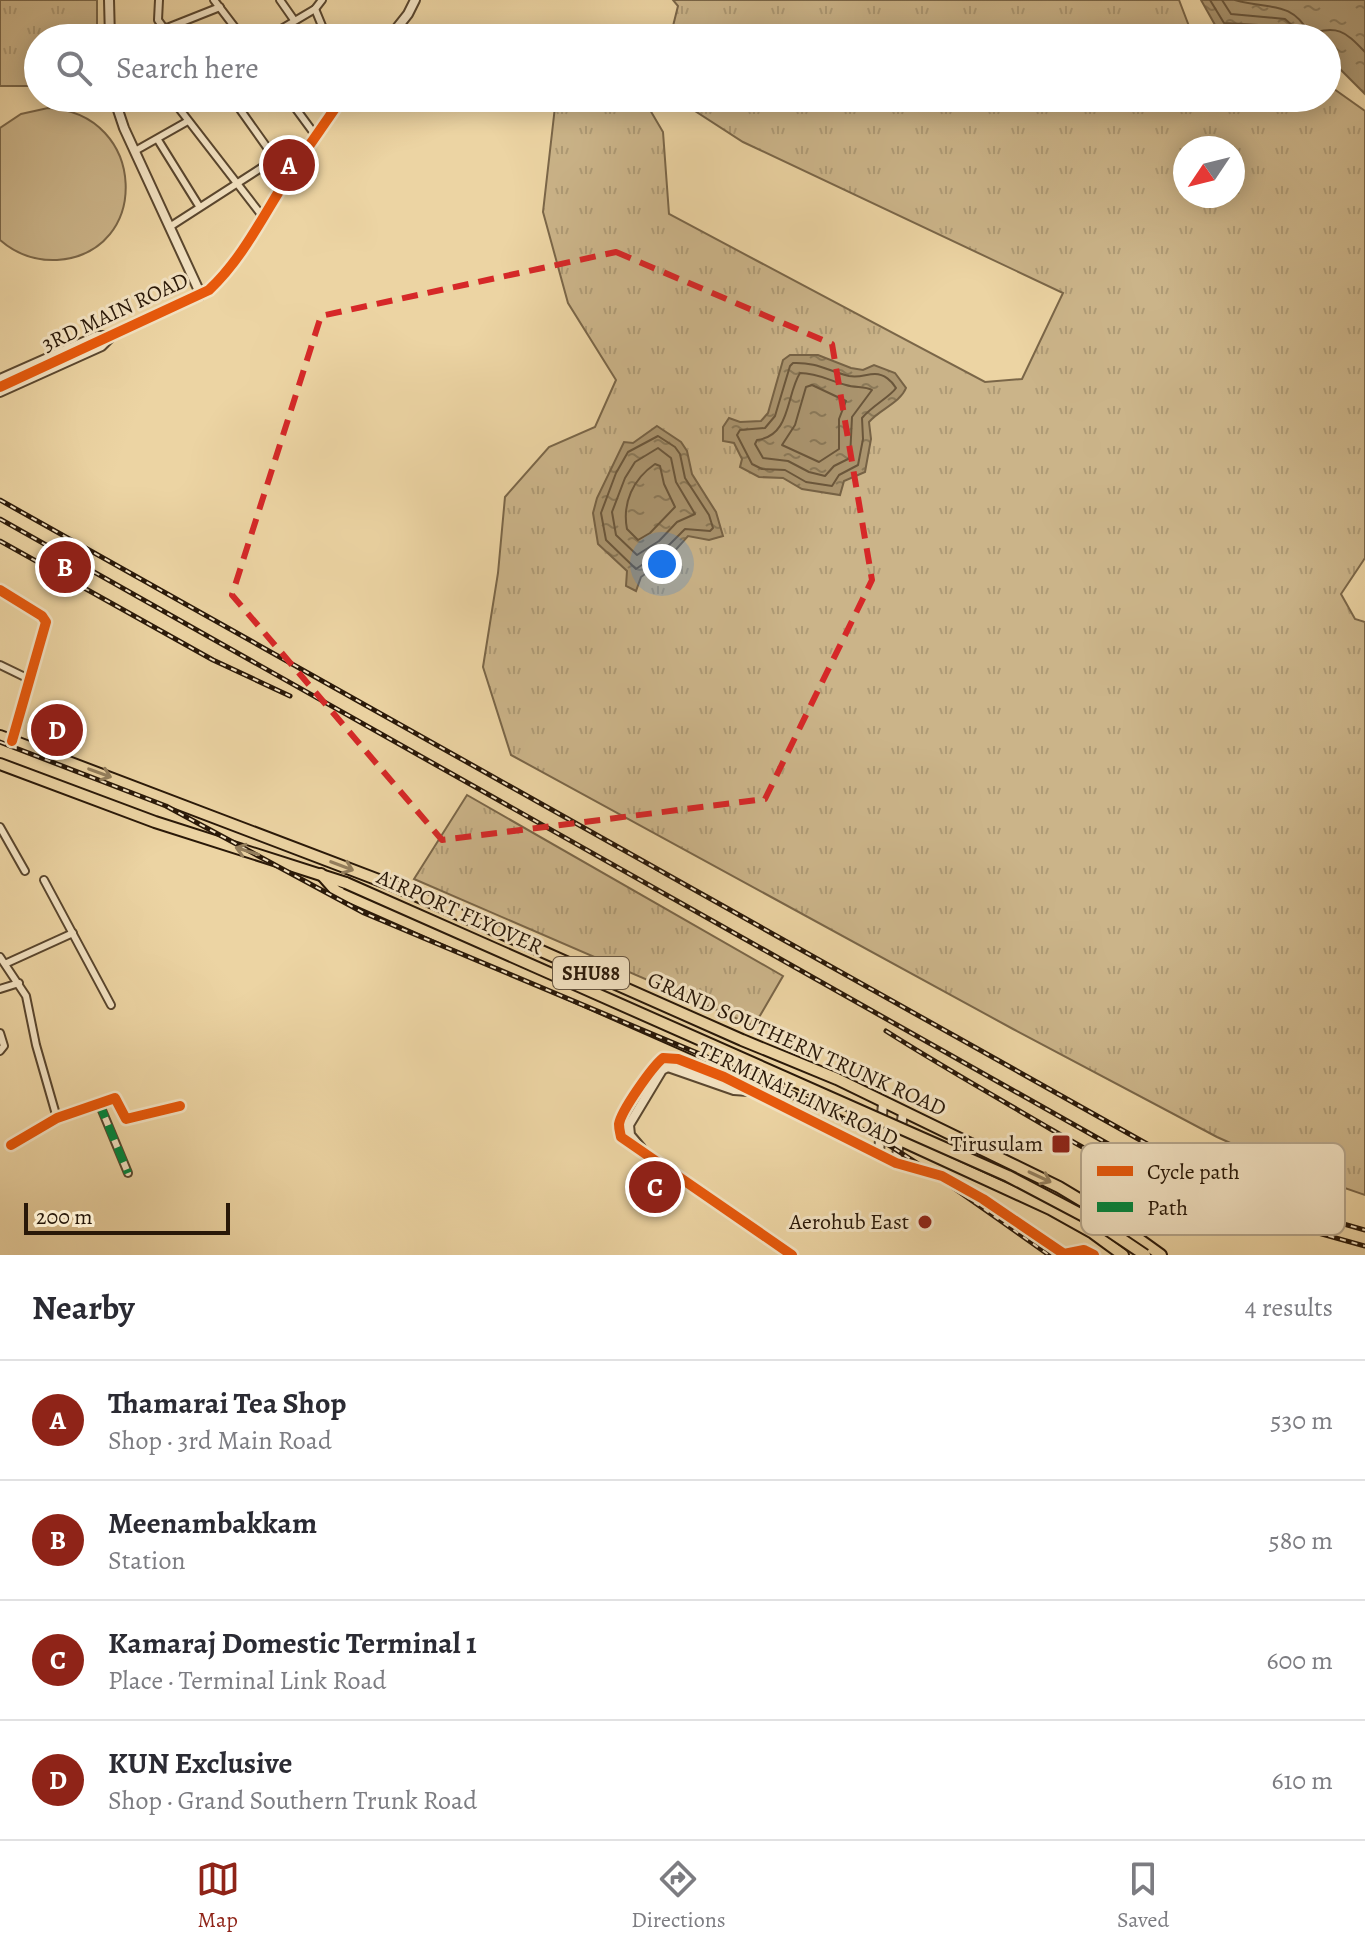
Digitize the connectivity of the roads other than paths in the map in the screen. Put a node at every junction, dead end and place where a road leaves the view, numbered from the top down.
1 (109, 0) edge
2 (159, 0) edge
3 (214, 0) edge
4 (280, 0) edge
5 (322, 0) edge
6 (415, 0) edge
7 (220, 7) junction
8 (315, 9) junction
9 (294, 20) junction
10 (110, 24) edge
11 (161, 24) edge
12 (177, 24) edge
13 (233, 24) edge
14 (288, 24) edge
15 (321, 24) edge
16 (400, 24) edge
17 (120, 112) edge
18 (181, 112) edge
19 (242, 112) edge
20 (298, 112) edge
21 (332, 112) edge
22 (188, 121) junction
23 (316, 136) junction
24 (158, 140) junction
25 (135, 151) junction
26 (275, 159) junction
27 (288, 177) junction
28 (239, 184) junction
29 (199, 206) junction
30 (263, 217) junction
31 (171, 226) junction
32 (201, 295) junction
33 (115, 334) junction
34 (0, 378) edge
35 (0, 387) edge
36 (0, 393) edge
37 (0, 590) edge
38 (0, 665) edge
39 (31, 680) junction
40 (0, 736) edge
41 (12, 741) junction
42 (0, 764) edge
43 (0, 827) edge
44 (8, 841) junction
45 (0, 849) edge
46 (25, 871) dead end
47 (321, 874) junction
48 (44, 880) dead end
49 (73, 933) junction
50 (0, 957) edge
51 (7, 963) junction
52 (19, 983) junction
53 (0, 989) edge
54 (111, 1005) dead end
55 (0, 1033) edge
56 (0, 1051) edge
57 (753, 1092) junction
58 (99, 1103) junction
59 (883, 1103) junction
60 (180, 1106) dead end
61 (903, 1113) junction
62 (57, 1118) junction
63 (881, 1131) junction
64 (900, 1140) junction
65 (11, 1145) dead end
66 (879, 1152) junction
67 (896, 1163) junction
68 (128, 1173) dead end
69 (1081, 1200) edge
70 (1081, 1215) edge
71 (1081, 1226) edge
72 (1096, 1235) edge
73 (1115, 1235) edge
74 (1133, 1235) edge
75 (792, 1255) edge
76 (801, 1255) edge
77 (1093, 1255) edge
78 (1123, 1255) edge
79 (1145, 1255) edge
80 (1161, 1255) edge

1 - 10 street
2 - 11 street
3 - 7 street
4 - 9 street
5 - 8 street
6 - 16 street
7 - 12 street
7 - 13 street
8 - 9 street
8 - 15 street
9 - 14 street
17 - 25 street
18 - 22 street
19 - 26 street
20 - 23 street
21 - 23 street, 3RD MAIN ROAD
22 - 24 street
22 - 28 street
23 - 27 street, 3RD MAIN ROAD
24 - 25 street
24 - 29 street
25 - 31 street
26 - 27 street
26 - 28 street
27 - 30 street, 3RD MAIN ROAD
28 - 29 street
28 - 30 street
29 - 31 street
30 - 32 street, 3RD MAIN ROAD
31 - 32 street
32 - 33 street, 3RD MAIN ROAD
33 - 34 street
33 - 35 street, 3RD MAIN ROAD
33 - 36 street
37 - 39 street
38 - 39 street
39 - 41 street
40 - 41 main road, GRAND SOUTHERN TRUNK ROAD / SHU88
41 -> 59 main road, GRAND SOUTHERN TRUNK ROAD / SHU88
47 -> 42 main road, SHU88
43 - 44 street
44 - 45 street
44 - 46 street
47 - 63 main road
47 - 70 main road, AIRPORT FLYOVER / SHU88, bridge
48 - 49 street
49 - 51 street
49 - 54 street
50 - 51 street
51 - 52 street
52 - 53 street
52 - 62 street
55 - 56 street
57 - 66 street, TERMINAL LINK ROAD
57 - 75 street, TERMINAL LINK ROAD
57 - 76 street
58 - 60 street
58 - 62 street
58 - 68 street
59 - 61 main road, GRAND SOUTHERN TRUNK ROAD / SHU88
59 - 63 street
61 - 64 street
61 -> 69 main road, GRAND SOUTHERN TRUNK ROAD / SHU88
62 - 65 street
63 - 64 main road
63 - 66 street
64 - 67 street
64 - 71 main road
66 - 67 street, TERMINAL LINK ROAD
67 - 77 street, TERMINAL LINK ROAD
72 - 78 main road
73 - 79 main road, AIRPORT FLYOVER / SHU88, bridge
74 -> 80 main road, GRAND SOUTHERN TRUNK ROAD / SHU88

